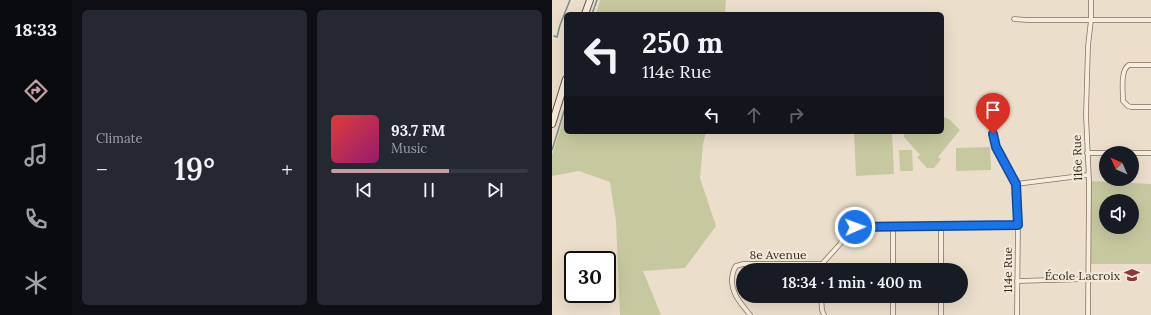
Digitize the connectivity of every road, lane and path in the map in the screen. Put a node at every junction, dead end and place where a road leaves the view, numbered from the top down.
1 (590, 0) edge
2 (1091, 0) edge
3 (586, 12) edge
4 (1014, 18) dead end
5 (1091, 20) junction
6 (1151, 20) edge
7 (1151, 65) edge
8 (564, 85) edge
9 (1151, 107) edge
10 (552, 124) edge
11 (993, 134) dead end
12 (1099, 153) edge
13 (1139, 153) edge
14 (1151, 153) edge
15 (1087, 154) junction
16 (1088, 175) junction
17 (1016, 184) junction
18 (1018, 225) junction
19 (893, 226) junction
20 (941, 226) junction
21 (823, 263) edge
22 (893, 263) edge
23 (941, 263) edge
24 (736, 266) edge
25 (1088, 279) junction
26 (1017, 281) junction
27 (736, 296) edge
28 (741, 303) edge
29 (821, 303) edge
30 (893, 303) edge
31 (941, 303) edge
32 (750, 315) edge
33 (824, 315) edge
34 (893, 315) edge
35 (941, 315) edge
36 (1017, 315) edge
37 (1088, 315) edge

1 - 3 main road
2 - 5 street, 116e Rue
4 - 5 street
5 - 6 street
5 - 15 street, 116e Rue
7 - 9 street
8 - 10 main road
11 - 17 street, 114e Rue
12 - 15 street
13 - 14 street
15 - 16 street, 116e Rue
16 - 17 street
16 - 25 street, 116e Rue
17 - 18 street, 114e Rue
18 - 20 street
18 - 26 street, 114e Rue
19 - 20 street
19 - 21 street
19 - 22 street
20 - 23 street
24 - 27 street, 8e Avenue
25 - 26 street
25 - 37 street, 116e Rue
26 - 36 street, 114e Rue
28 - 32 street, 8e Avenue
29 - 33 street
30 - 34 street
31 - 35 street

